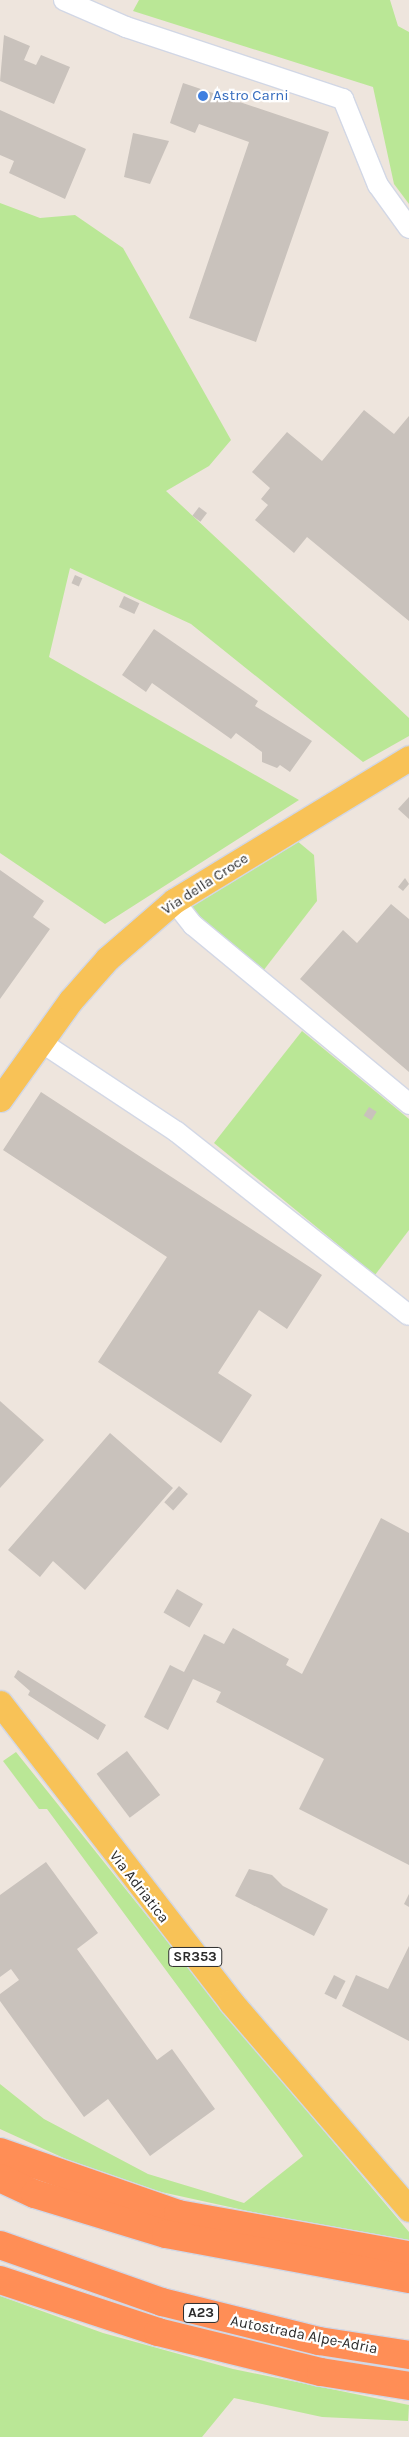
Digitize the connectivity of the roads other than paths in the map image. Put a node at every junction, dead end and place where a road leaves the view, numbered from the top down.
1 (64, 0) edge
2 (409, 228) edge
3 (409, 758) edge
4 (174, 901) junction
5 (41, 1042) junction
6 (0, 1099) edge
7 (409, 1104) edge
8 (409, 1315) edge
9 (0, 1703) edge
10 (0, 2140) edge
11 (0, 2152) edge
12 (55, 2172) junction
13 (0, 2178) edge
14 (406, 2206) edge
15 (0, 2245) edge
16 (409, 2255) edge
17 (409, 2279) edge
18 (0, 2280) edge
19 (409, 2355) edge
20 (409, 2386) edge

1 - 2 street
3 - 4 main road, Via della Croce
4 - 5 main road, Via della Croce
4 - 7 street
5 - 6 main road, Via della Croce
5 - 8 street
9 - 14 main road, Via Adriatica / SR353
10 - 12 highway
11 - 12 highway
12 - 16 highway
13 - 17 highway
15 - 19 highway, Autostrada Alpe-Adria / A23
18 - 20 highway, Autostrada Alpe-Adria / A23

